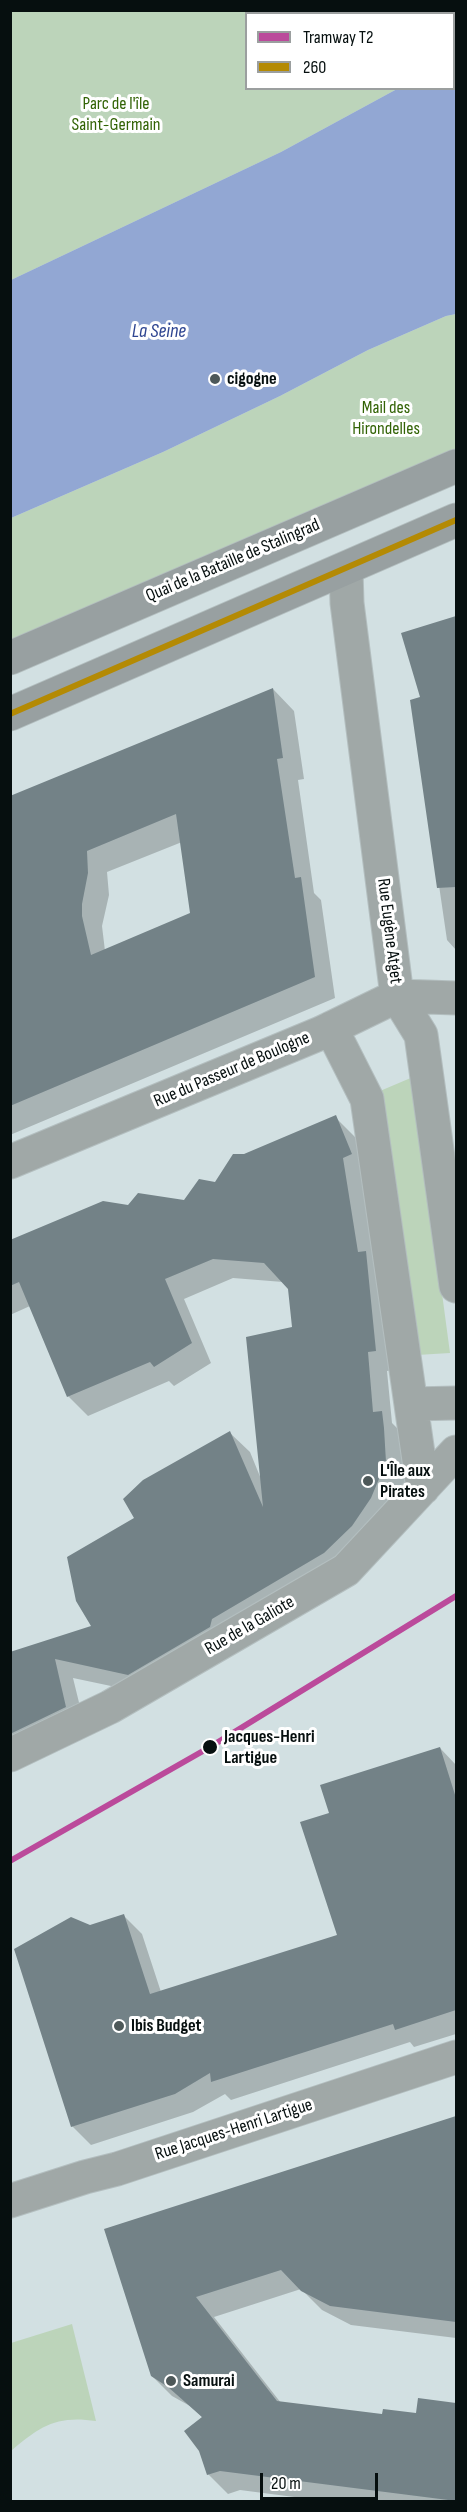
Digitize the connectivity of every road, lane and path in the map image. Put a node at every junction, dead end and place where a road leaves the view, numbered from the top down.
1 (456, 466) edge
2 (456, 520) edge
3 (346, 570) junction
4 (10, 658) edge
5 (10, 714) edge
6 (397, 996) junction
7 (456, 998) edge
8 (331, 1028) junction
9 (10, 1162) edge
10 (456, 1286) edge
11 (456, 1403) edge
12 (412, 1404) junction
13 (456, 1452) edge
14 (423, 1488) junction
15 (10, 1755) edge
16 (456, 2056) edge
17 (10, 2201) edge

1 - 4 main road, Quai de la Bataille de Stalingrad
2 - 3 main road
3 - 5 main road
3 - 6 street, Rue Eugène Atget
6 - 7 street, Rue du Passeur de Boulogne
6 - 8 street, Rue du Passeur de Boulogne
6 - 10 street, Rue Eugène Atget
8 - 9 street, Rue du Passeur de Boulogne
8 - 12 street
11 - 12 street
12 - 14 street
13 - 14 street, Rue de la Galiote
14 - 15 street, Rue de la Galiote
16 - 17 street, Rue Jacques-Henri Lartigue

